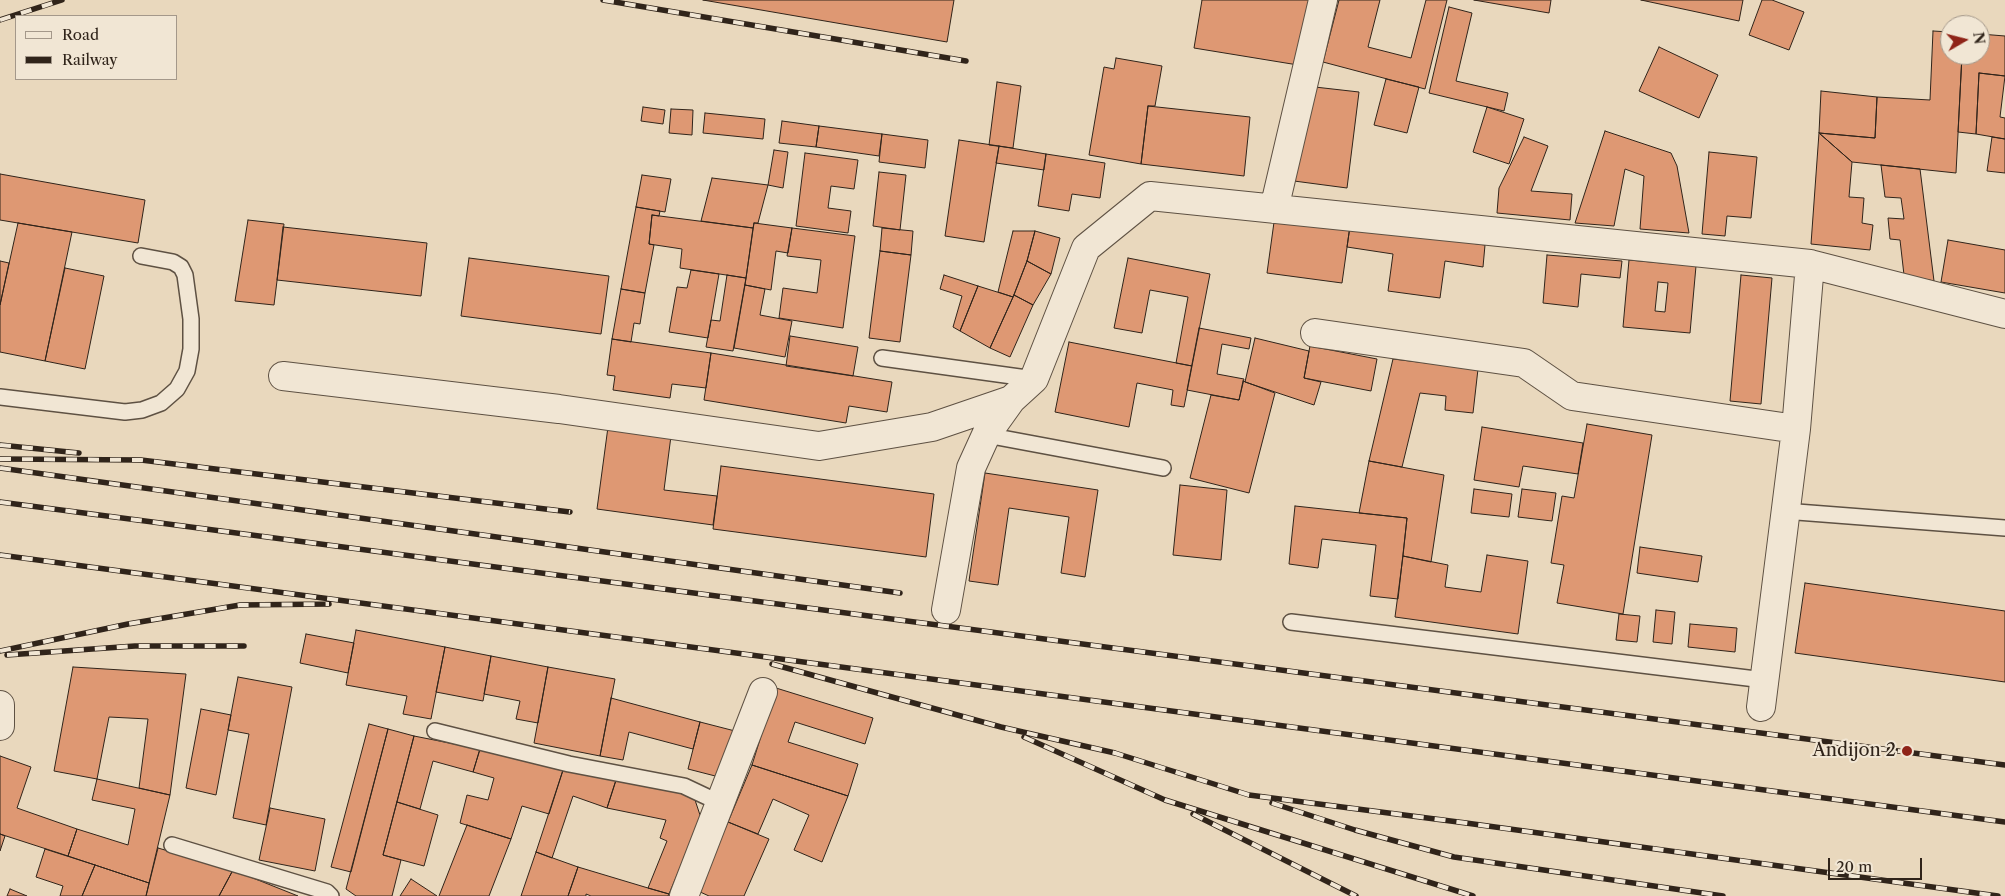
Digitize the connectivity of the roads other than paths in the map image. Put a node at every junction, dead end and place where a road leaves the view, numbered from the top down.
1 (1323, 0) edge
2 (1274, 209) junction
3 (141, 256) dead end
4 (1810, 264) junction
5 (2005, 314) edge
6 (1315, 333) dead end
7 (882, 358) dead end
8 (283, 376) dead end
9 (1034, 379) junction
10 (0, 397) edge
11 (1011, 400) junction
12 (1796, 428) junction
13 (986, 435) junction
14 (1162, 468) dead end
15 (1784, 511) junction
16 (2005, 528) edge
17 (946, 610) dead end
18 (1291, 622) dead end
19 (1764, 680) junction
20 (763, 692) dead end
21 (0, 705) edge
22 (1761, 706) dead end
23 (0, 726) edge
24 (435, 731) dead end
25 (720, 803) junction
26 (172, 845) dead end
27 (331, 896) edge
28 (684, 896) edge

1 - 2 street
2 - 4 street
2 - 9 street
3 - 10 lane
4 - 5 street
4 - 12 street
6 - 12 street
7 - 9 lane
8 - 11 street
9 - 11 street
11 - 13 street
12 - 15 street
13 - 14 lane
13 - 17 street
15 - 16 lane
15 - 19 street
18 - 19 lane
19 - 22 street
20 - 25 street
21 - 23 street
24 - 25 lane
25 - 28 street
26 - 27 lane

